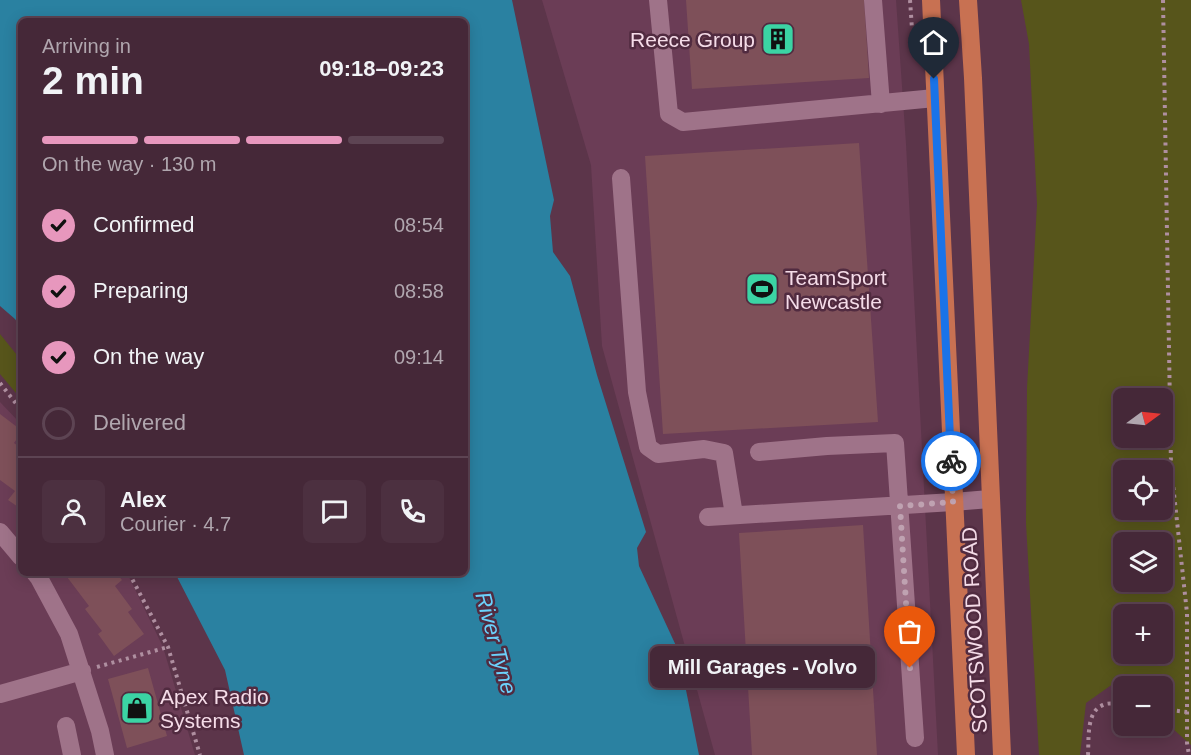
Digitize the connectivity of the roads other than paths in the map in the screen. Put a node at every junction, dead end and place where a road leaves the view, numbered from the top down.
1 (658, 0) edge
2 (873, 0) edge
3 (931, 0) edge
4 (968, 0) edge
5 (935, 98) junction
6 (881, 104) junction
7 (621, 178) dead end
8 (759, 452) dead end
9 (990, 499) junction
10 (953, 502) junction
11 (900, 506) junction
12 (734, 515) junction
13 (708, 517) dead end
14 (37, 576) edge
15 (82, 671) junction
16 (0, 694) edge
17 (66, 726) dead end
18 (915, 738) dead end
19 (72, 755) edge
20 (105, 755) edge
21 (966, 755) edge
22 (1002, 755) edge

1 - 6 street
2 - 6 street
3 - 5 main road, SCOTSWOOD ROAD
4 - 9 main road, SCOTSWOOD ROAD
5 - 6 street
5 - 10 main road, SCOTSWOOD ROAD
7 - 12 street
8 - 11 street
9 - 10 street
9 - 22 main road, SCOTSWOOD ROAD
10 - 11 street
10 - 21 main road, SCOTSWOOD ROAD
11 - 12 street
11 - 18 street
12 - 13 street
14 - 15 street
15 - 16 street
15 - 20 street
17 - 19 street

